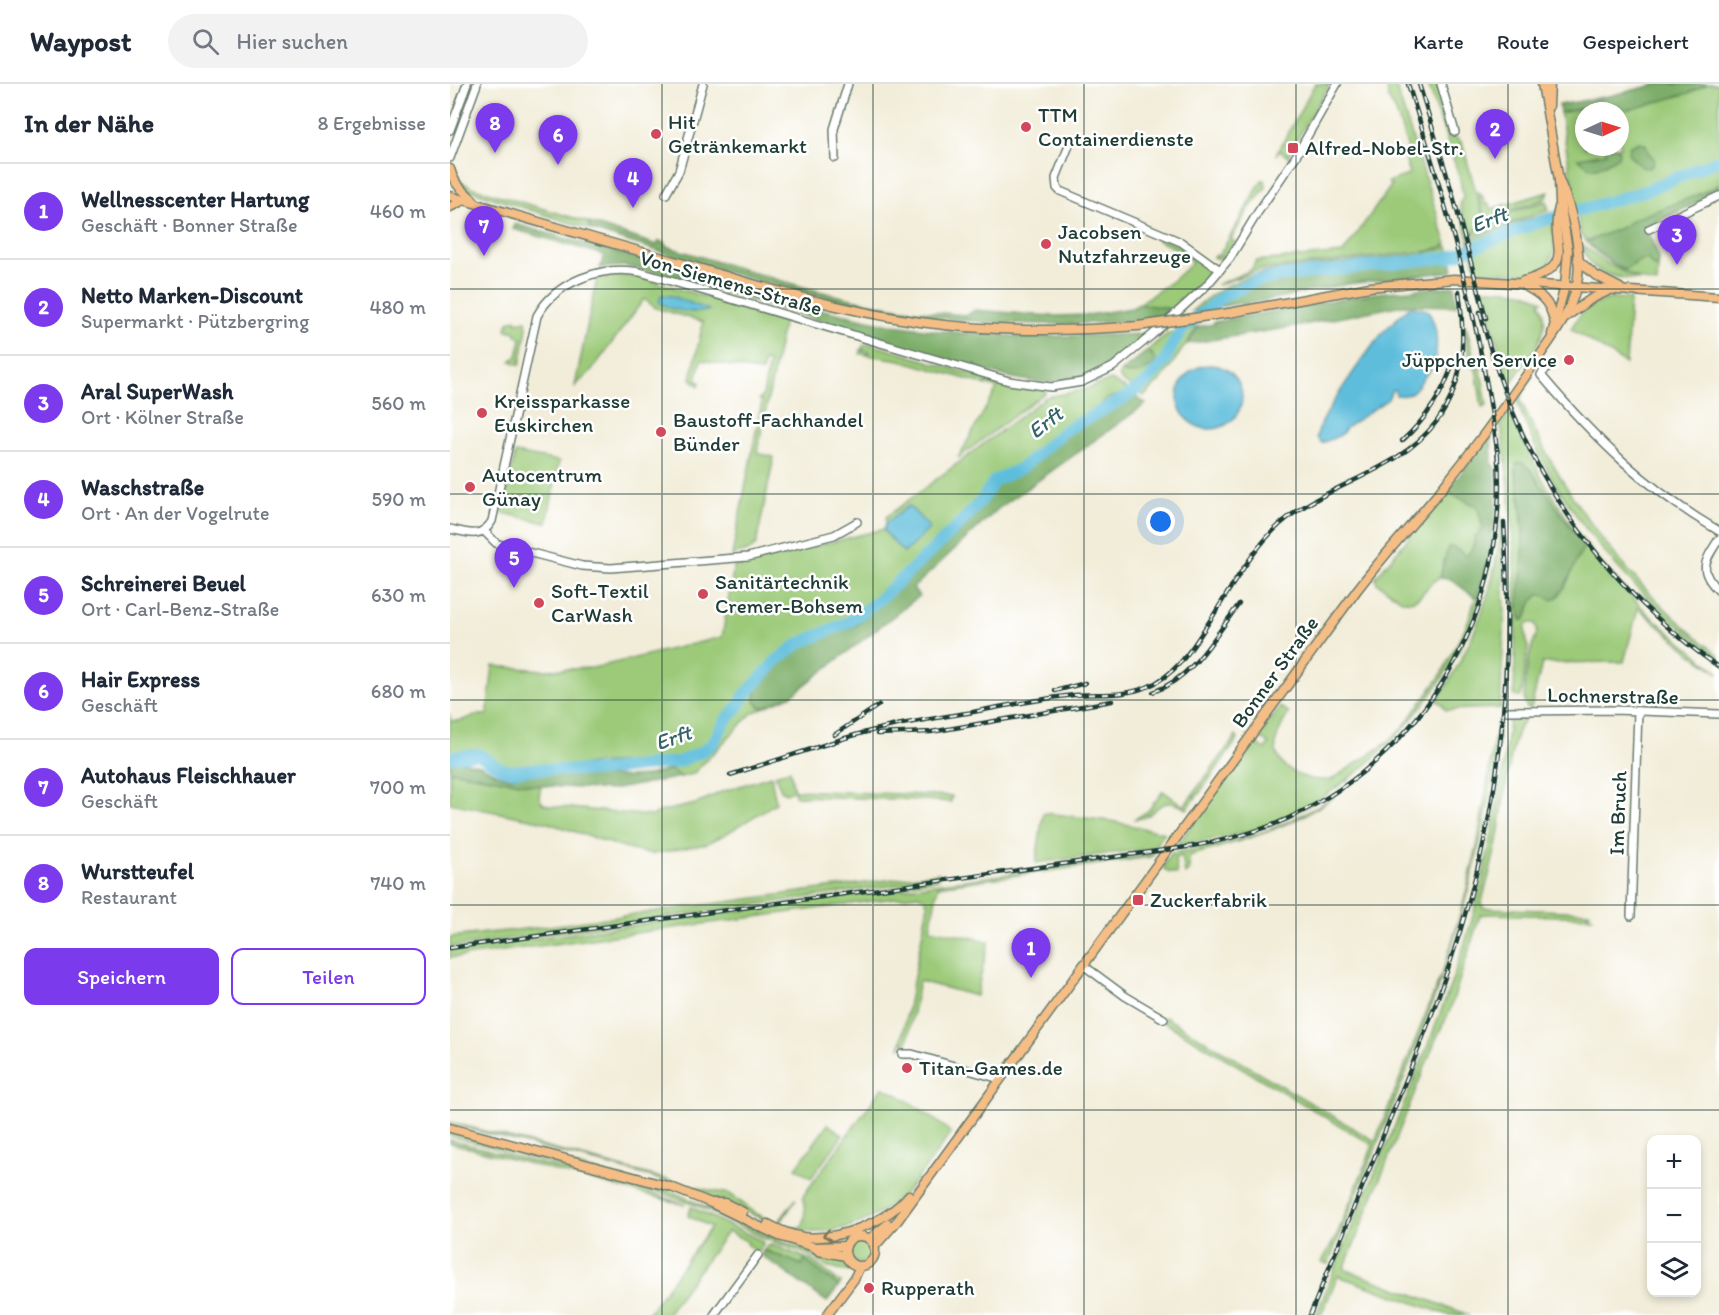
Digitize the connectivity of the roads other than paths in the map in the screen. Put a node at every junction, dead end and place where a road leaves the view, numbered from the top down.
1 (467, 84) edge
2 (477, 84) edge
3 (703, 84) edge
4 (848, 84) edge
5 (1336, 84) edge
6 (1441, 84) edge
7 (1542, 84) edge
8 (1550, 84) edge
9 (452, 114) edge
10 (464, 119) junction
11 (1548, 122) junction
12 (450, 130) edge
13 (1455, 132) dead end
14 (1070, 143) dead end
15 (450, 158) edge
16 (835, 158) dead end
17 (450, 169) edge
18 (666, 194) dead end
19 (450, 196) edge
20 (1719, 196) edge
21 (1562, 199) junction
22 (464, 200) junction
23 (476, 204) junction
24 (450, 207) edge
25 (1648, 229) dead end
26 (1567, 236) junction
27 (1578, 260) junction
28 (1220, 270) junction
29 (1517, 283) junction
30 (1565, 286) junction
31 (1577, 287) junction
32 (1611, 289) junction
33 (1624, 290) junction
34 (1719, 297) edge
35 (1567, 316) junction
36 (1554, 324) junction
37 (1550, 341) junction
38 (1549, 365) dead end
39 (857, 522) dead end
40 (450, 529) edge
41 (484, 531) junction
42 (1719, 531) edge
43 (1719, 539) edge
44 (1719, 591) edge
45 (1507, 711) dead end
46 (1638, 711) junction
47 (1719, 714) edge
48 (1631, 916) dead end
49 (1083, 965) junction
50 (1164, 1019) dead end
51 (902, 1054) dead end
52 (1000, 1079) junction
53 (450, 1128) edge
54 (929, 1177) junction
55 (711, 1203) junction
56 (902, 1212) junction
57 (868, 1239) junction
58 (846, 1246) junction
59 (814, 1247) junction
60 (874, 1247) junction
61 (758, 1255) dead end
62 (848, 1259) junction
63 (860, 1266) junction
64 (849, 1285) junction
65 (714, 1315) edge
66 (827, 1315) edge

1 - 9 street
2 - 10 street
3 - 18 street
4 - 16 street
5 - 28 street, Von-Siemens-Straße
6 - 13 street
7 - 11 main road
8 - 11 main road
9 - 10 street
9 - 12 street
10 - 15 street
11 - 21 main road
14 - 28 street
17 - 23 main road
19 - 22 main road
20 - 25 street
21 - 26 main road
21 - 26 main road
22 - 23 main road
22 - 24 main road
23 - 29 main road, bridge
26 - 27 main road, Bonner Straße
26 - 29 main road
26 - 30 main road
27 - 31 main road, Bonner Straße
27 - 33 main road
28 - 41 street, Von-Siemens-Straße
29 - 30 main road
29 - 36 main road
30 - 31 main road
30 - 36 main road
31 - 32 main road
31 - 35 main road, Bonner Straße
32 - 33 main road
32 - 35 main road
33 - 34 main road
35 - 37 main road, Bonner Straße
36 - 37 main road
37 - 49 main road, Bonner Straße
38 - 42 street
39 - 41 street
40 - 41 street
43 - 44 street
45 - 46 street, Lochnerstraße
46 - 47 street, Lochnerstraße
46 - 48 street, Im Bruch
49 - 50 street
49 - 52 main road, Bonner Straße
51 - 52 street
52 - 54 main road, Bonner Straße
53 - 55 main road
54 -> 55 main road
54 - 56 main road
55 - 59 main road
56 - 57 main road
56 - 60 main road
57 - 58 main road
57 - 60 main road
58 - 59 main road
58 - 62 main road
59 - 62 main road
60 - 63 main road
61 - 65 street
62 - 63 main road
62 - 64 main road
63 - 64 main road
64 - 66 main road

